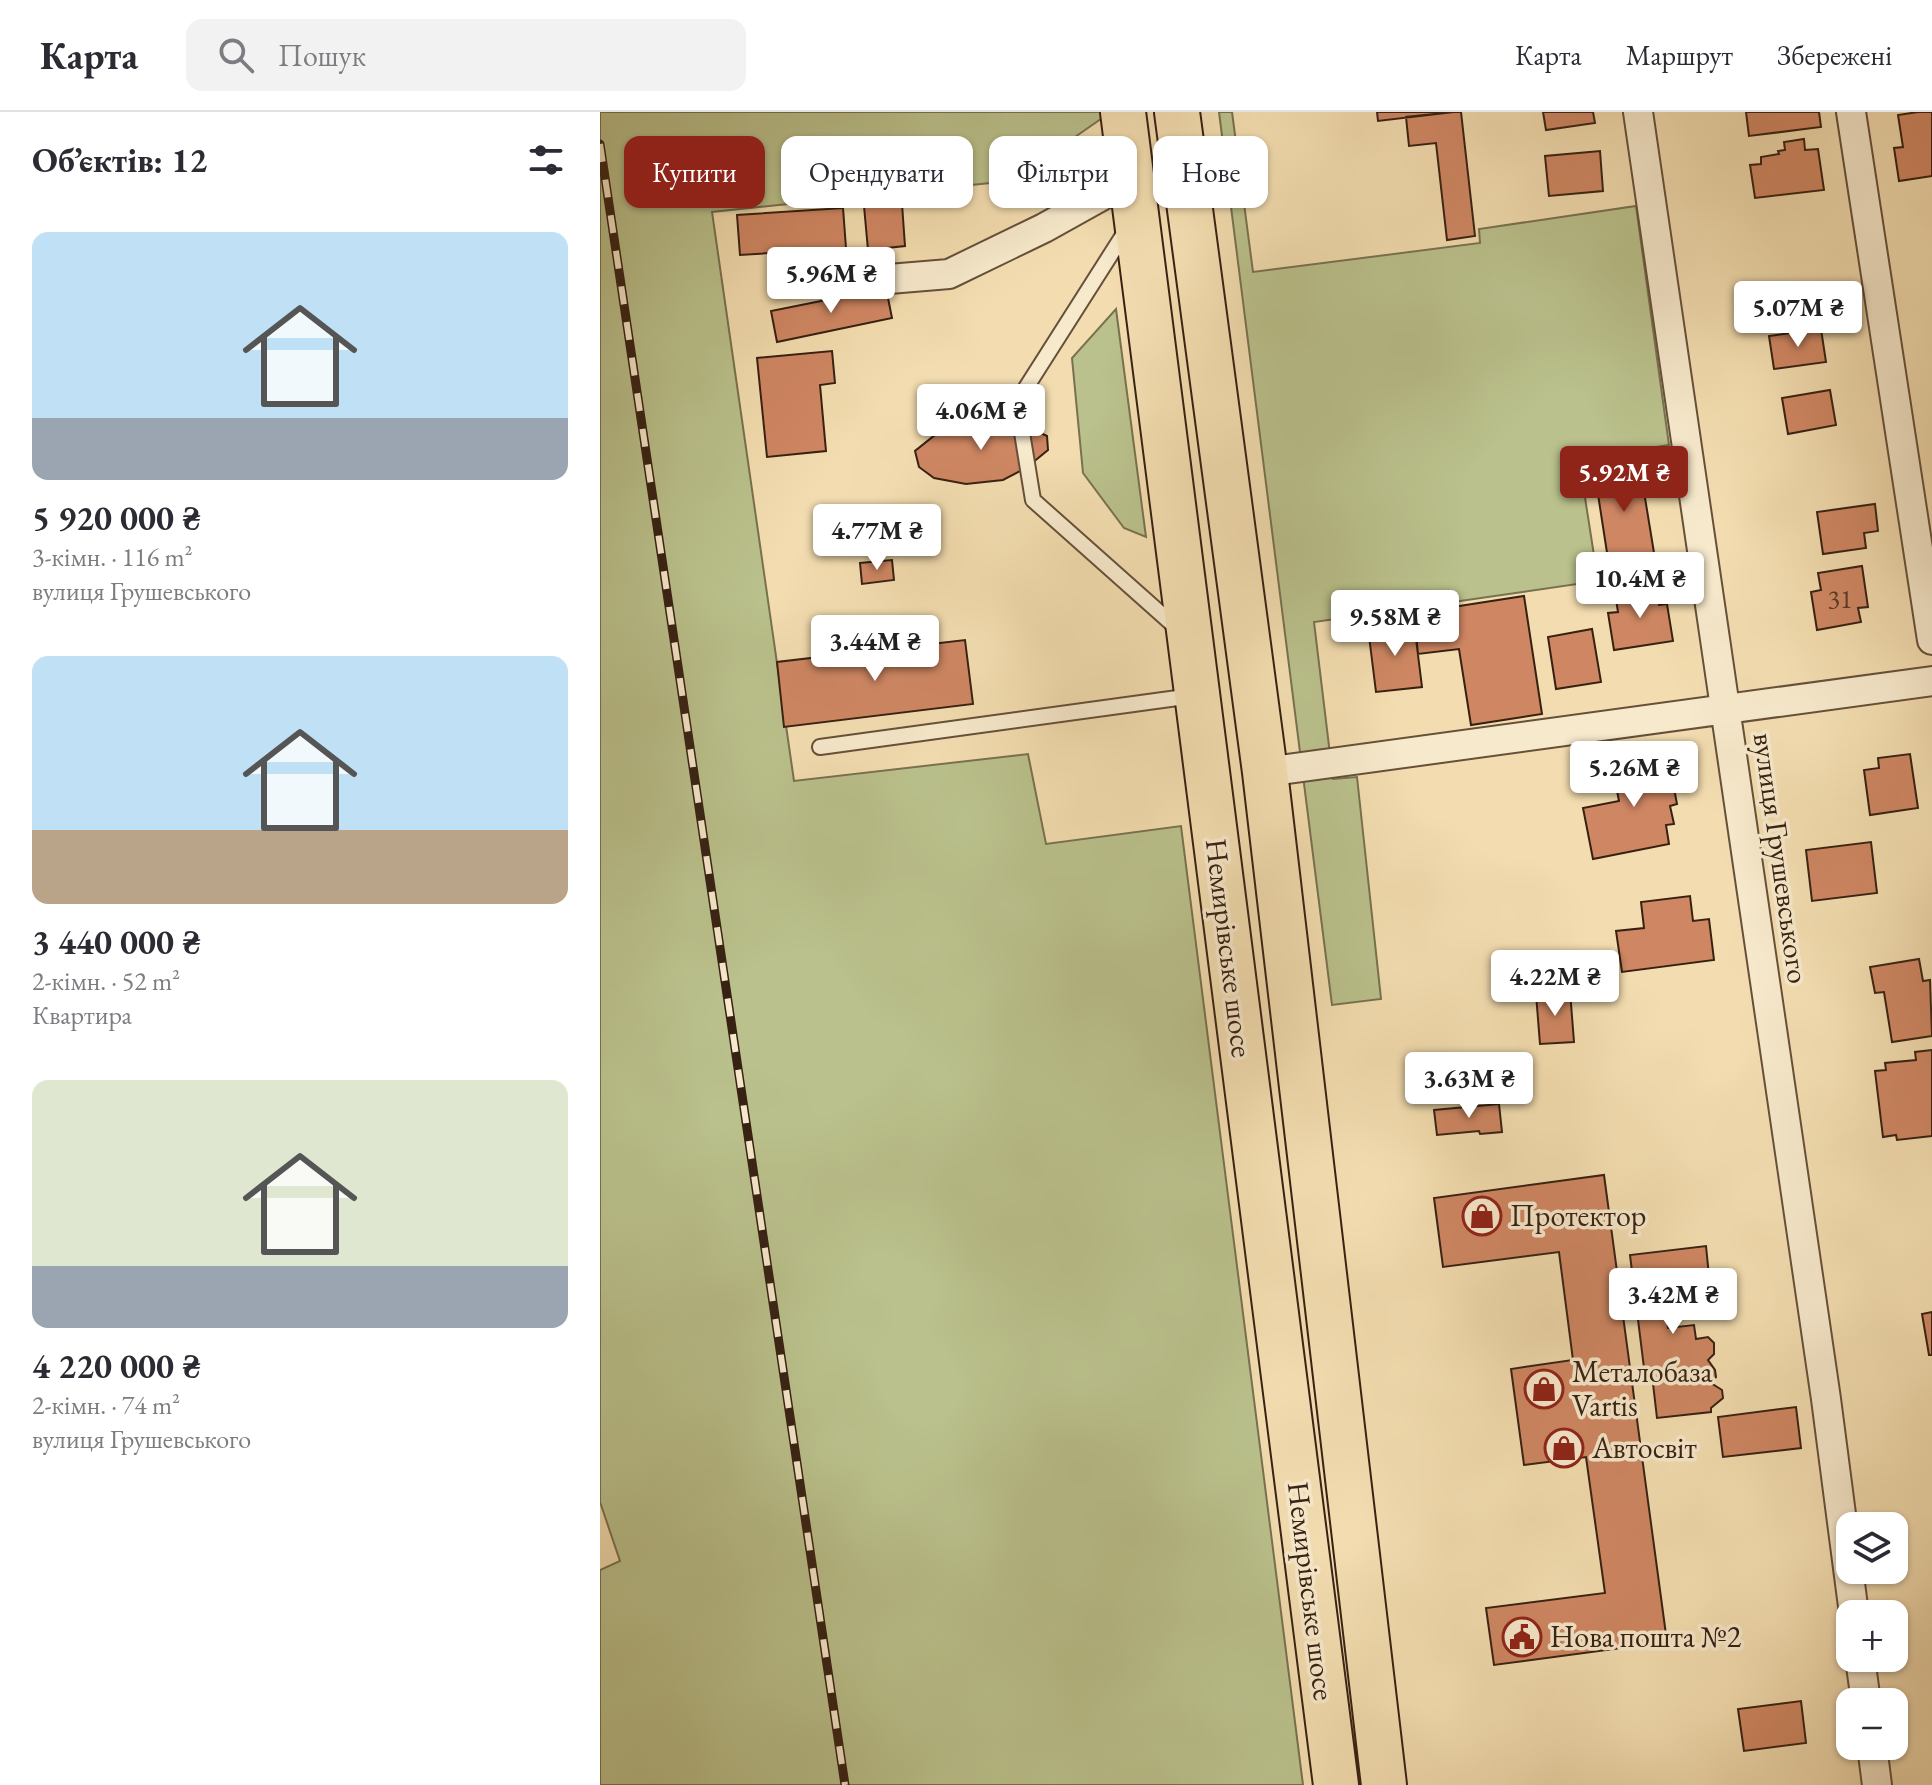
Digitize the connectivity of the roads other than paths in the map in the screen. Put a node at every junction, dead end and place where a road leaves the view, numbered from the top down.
1 (1123, 112) edge
2 (1177, 112) edge
3 (1638, 112) edge
4 (1851, 112) edge
5 (1126, 136) edge
6 (1102, 208) edge
7 (1128, 208) edge
8 (1135, 208) edge
9 (853, 282) dead end
10 (1190, 640) junction
11 (1932, 640) edge
12 (1932, 681) edge
13 (1197, 695) junction
14 (1725, 709) junction
15 (820, 747) dead end
16 (1265, 772) junction
17 (1852, 1600) edge
18 (1874, 1760) edge
19 (1336, 1785) edge
20 (1384, 1785) edge
21 (1877, 1785) edge

1 - 5 main road, Немирівське шосе
2 - 16 main road, Немирівське шосе
3 - 14 street, вулиця Грушевського
4 - 11 street
6 - 9 street
7 - 10 lane
8 - 10 main road, Немирівське шосе
10 - 13 main road, Немирівське шосе
12 - 14 street
13 - 15 lane
13 - 19 main road, Немирівське шосе
14 - 16 street
14 - 17 street, вулиця Грушевського
16 - 20 main road, Немирівське шосе
18 - 21 street

